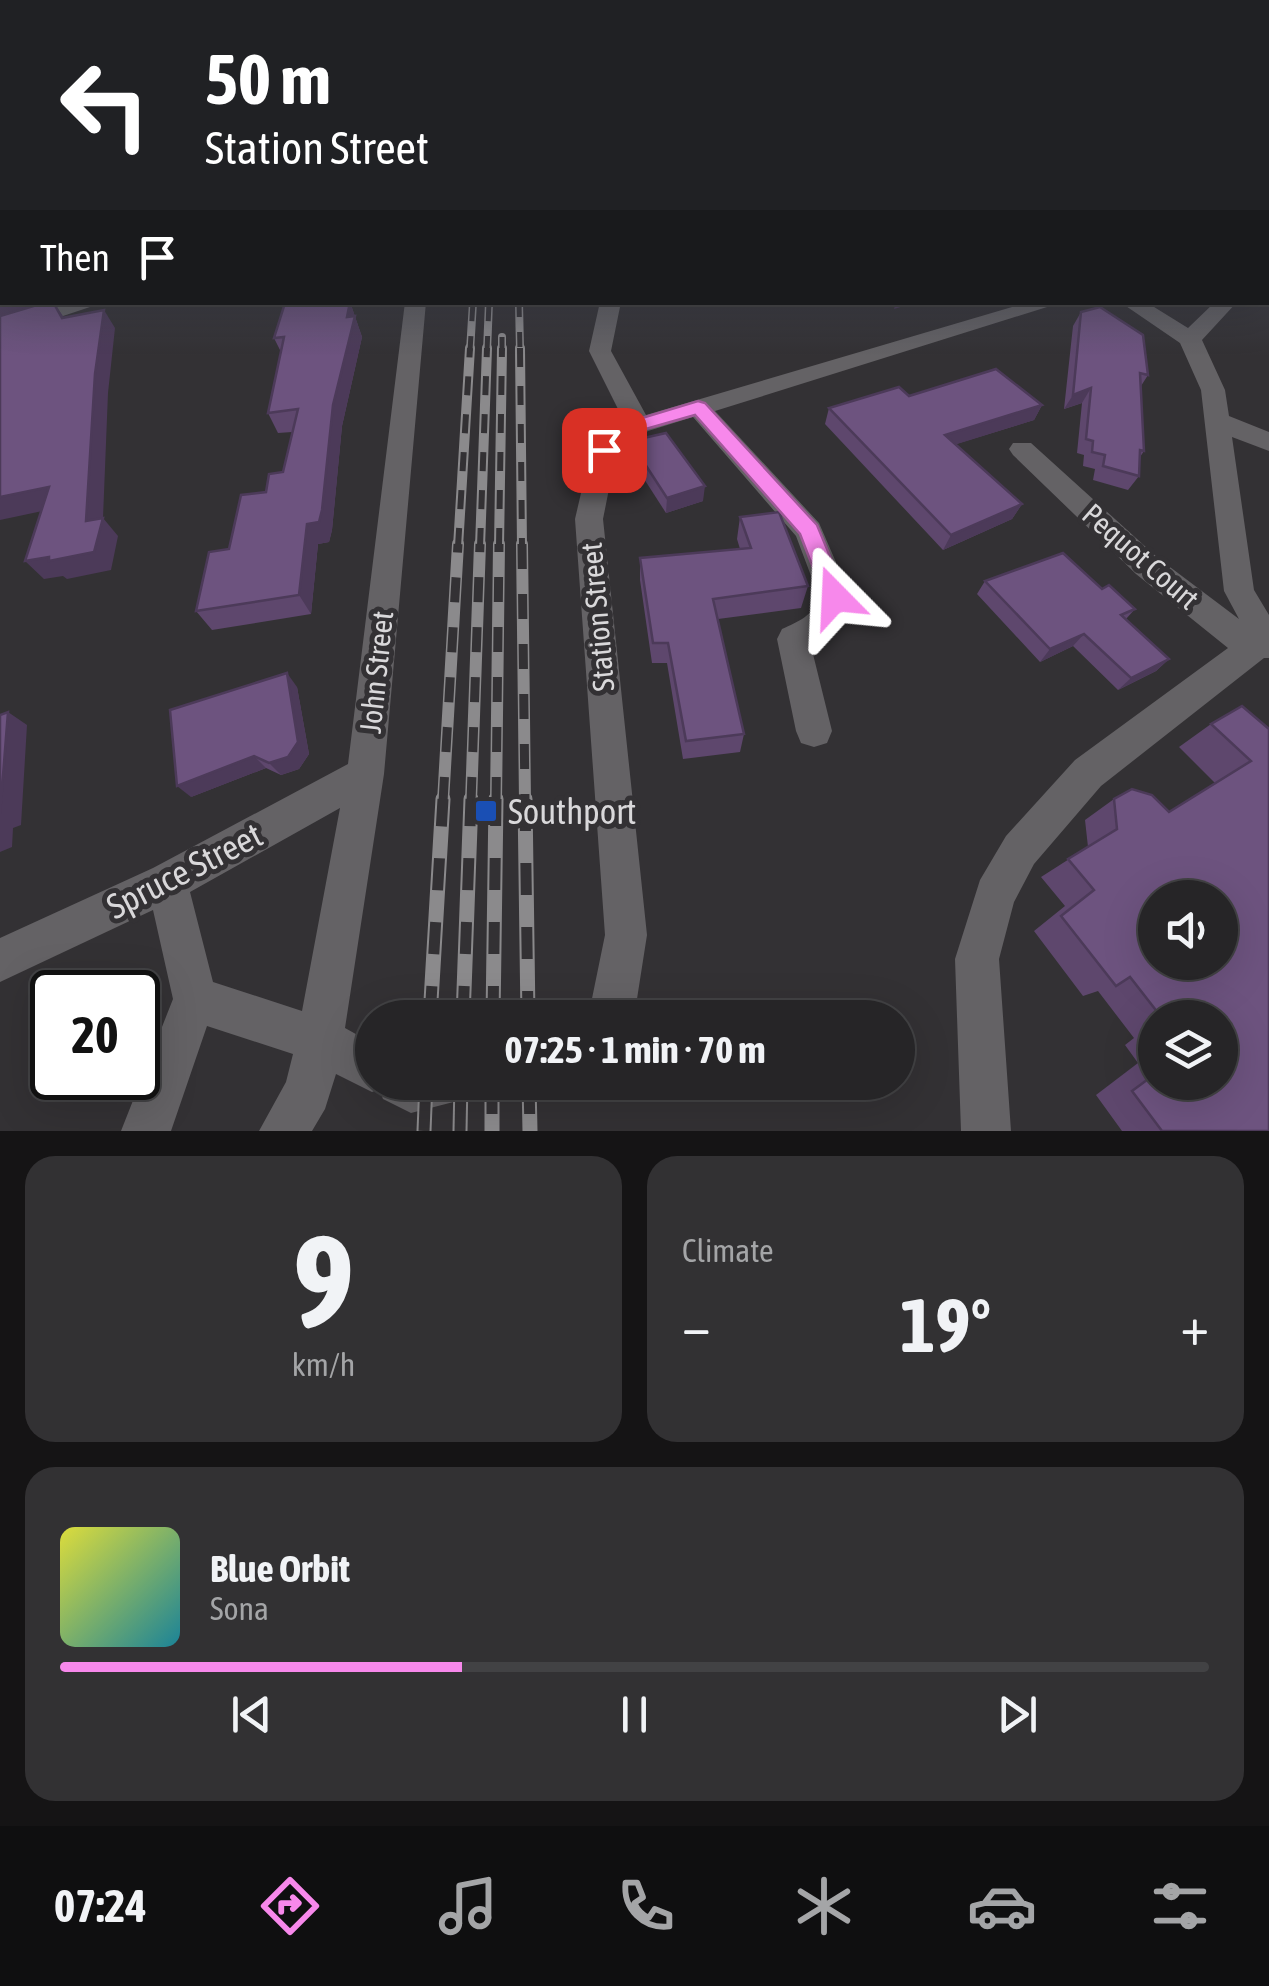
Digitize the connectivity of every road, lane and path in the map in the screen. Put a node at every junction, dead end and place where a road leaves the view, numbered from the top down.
1 (85, 305) edge
2 (416, 305) edge
3 (610, 305) edge
4 (1042, 305) edge
5 (1135, 305) edge
6 (1223, 305) edge
7 (0, 330) edge
8 (1190, 339) junction
9 (698, 407) junction
10 (1217, 421) junction
11 (639, 425) junction
12 (1269, 442) edge
13 (1022, 449) dead end
14 (1262, 644) edge
15 (814, 731) dead end
16 (364, 774) junction
17 (168, 882) junction
18 (0, 960) edge
19 (195, 999) junction
20 (614, 1000) edge
21 (320, 1040) junction
22 (355, 1059) edge
23 (146, 1131) edge
24 (284, 1131) edge
25 (986, 1131) edge

1 - 7 street
2 - 16 street, John Street
3 - 11 street
4 - 9 street, Station Street
5 - 8 street
6 - 8 street
8 - 10 street
9 - 11 street, Station Street
9 - 15 street
10 - 12 street
10 - 14 street
11 - 20 street, Station Street
13 - 14 street, Pequot Court
14 - 25 street
16 - 17 street, Spruce Street
16 - 21 street, John Street
17 - 18 street, Spruce Street
17 - 19 street
19 - 21 street
19 - 23 street
21 - 22 street
21 - 24 street, John Street

